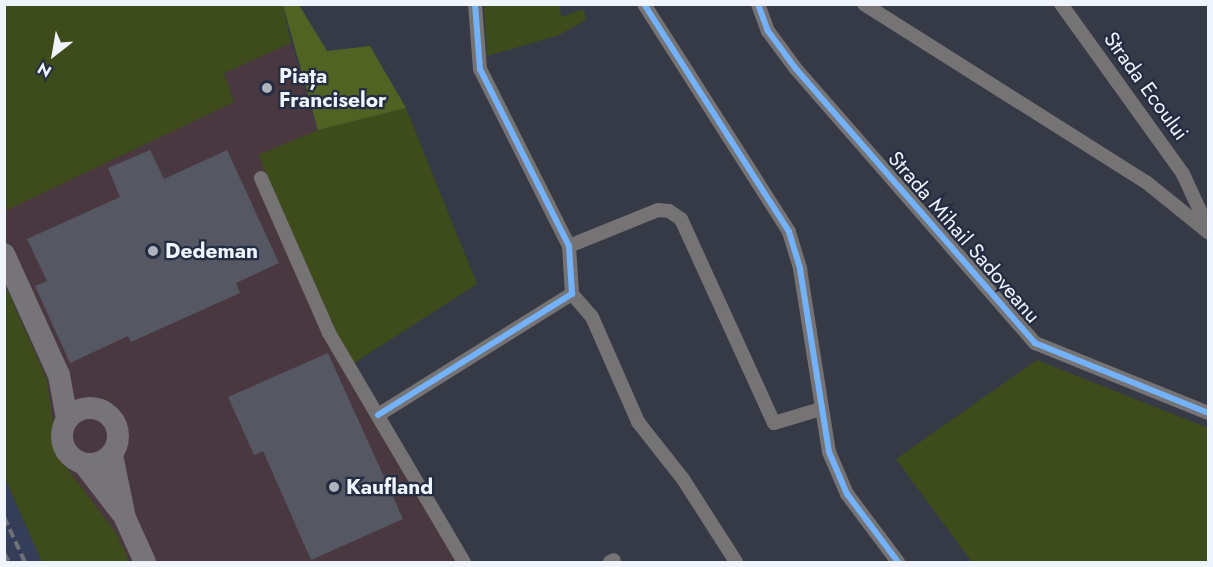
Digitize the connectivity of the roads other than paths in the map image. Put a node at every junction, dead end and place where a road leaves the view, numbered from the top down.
1 (475, 4) edge
2 (644, 4) edge
3 (758, 4) edge
4 (864, 4) edge
5 (1060, 4) edge
6 (261, 178) dead end
7 (1209, 230) edge
8 (569, 246) junction
9 (4, 254) edge
10 (572, 294) junction
11 (59, 375) junction
12 (91, 407) junction
13 (821, 409) junction
14 (1209, 413) edge
15 (378, 415) junction
16 (67, 419) junction
17 (112, 455) junction
18 (84, 464) junction
19 (125, 518) junction
20 (145, 562) edge
21 (464, 562) edge
22 (736, 562) edge
23 (898, 562) edge

1 - 8 street
2 - 13 street
3 - 14 street, Strada Mihail Sadoveanu
4 - 7 street
5 - 7 street, Strada Ecoului
6 - 15 street
8 - 10 street
8 - 13 street
9 - 11 main road
10 - 15 street
10 - 22 street
11 - 12 main road
11 - 16 main road
12 - 16 main road
12 - 17 main road
13 - 23 street
15 - 21 street
16 - 18 main road
17 - 18 main road
17 - 19 main road
18 - 19 main road
19 - 20 main road

